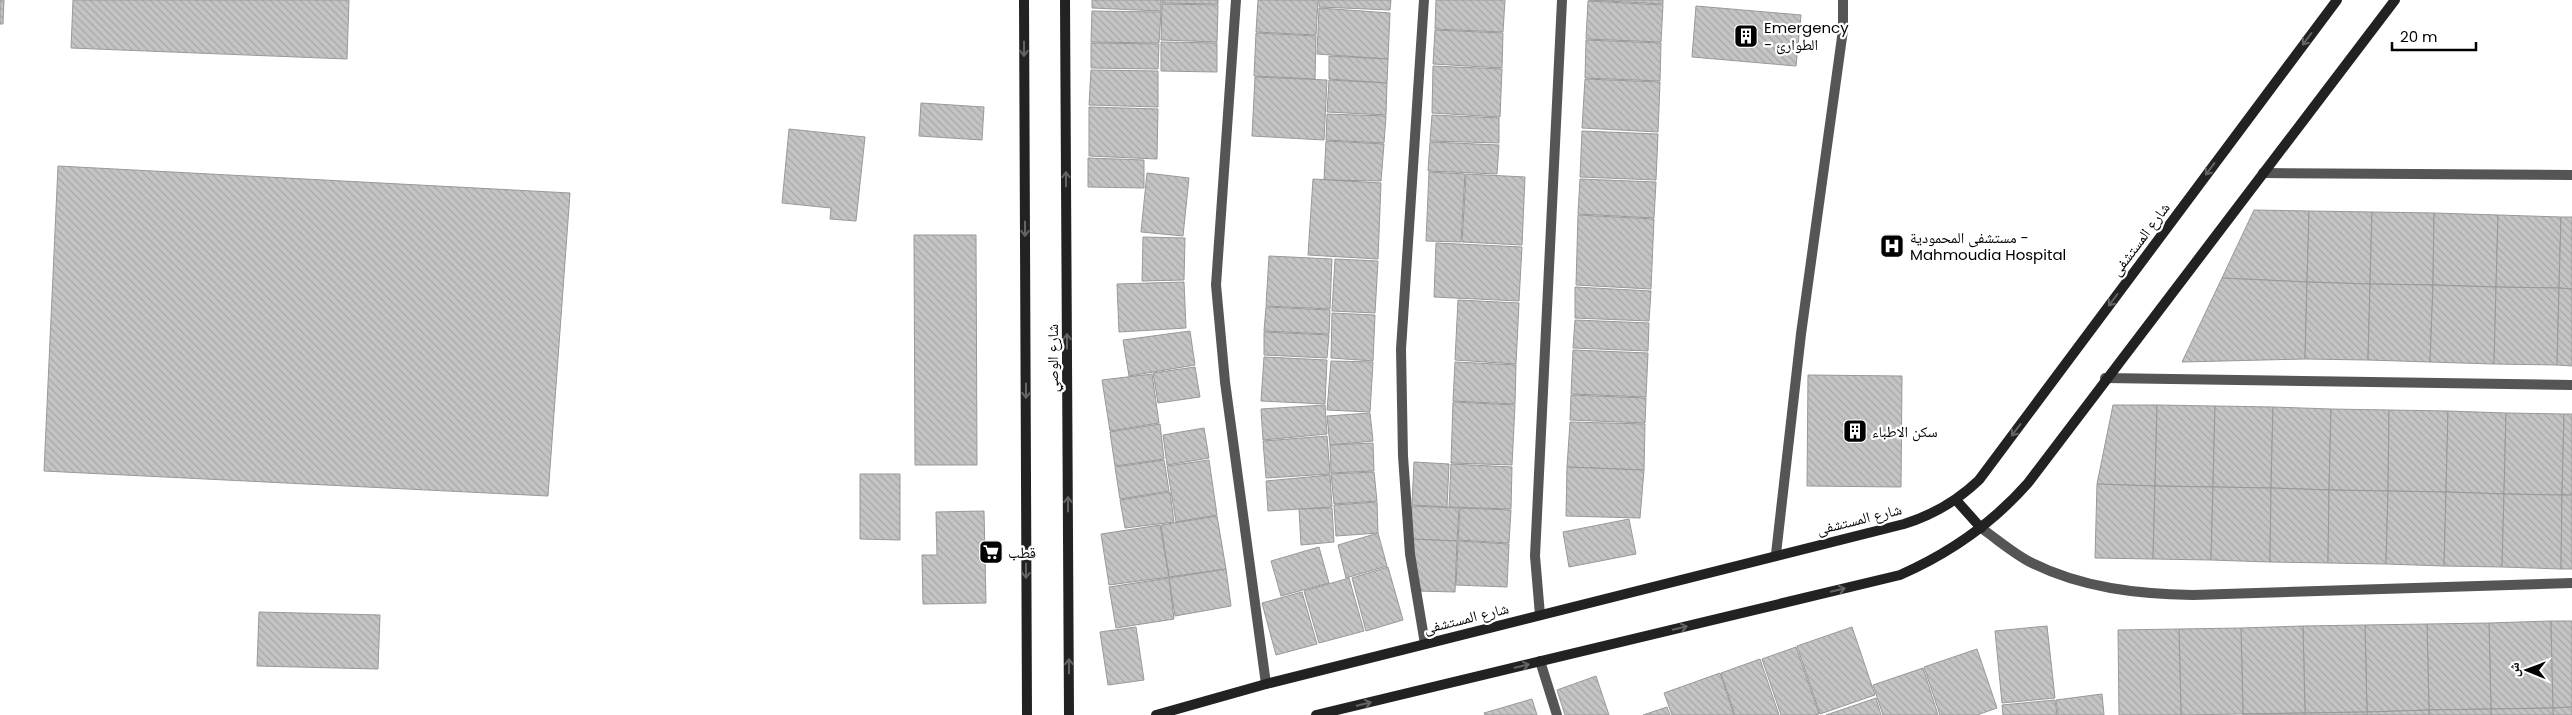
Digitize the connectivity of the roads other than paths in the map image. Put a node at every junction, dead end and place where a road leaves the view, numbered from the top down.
1 (1024, 0) edge
2 (1065, 0) edge
3 (1236, 0) edge
4 (1424, 0) edge
5 (1562, 0) edge
6 (1843, 0) edge
7 (2337, 0) edge
8 (2394, 0) edge
9 (2263, 173) junction
10 (2572, 175) edge
11 (2106, 378) junction
12 (2572, 385) edge
13 (1956, 500) junction
14 (1981, 528) junction
15 (1776, 554) junction
16 (2572, 583) edge
17 (1540, 615) junction
18 (1425, 644) junction
19 (1540, 661) junction
20 (1266, 684) junction
21 (1027, 715) edge
22 (1069, 715) edge
23 (1156, 715) edge
24 (1316, 715) edge
25 (1557, 715) edge

1 -> 21 street, شارع الوصي
22 -> 2 street, شارع الوصي
3 - 20 street
4 - 18 street
5 - 17 street
6 - 15 street
7 -> 13 street, شارع المستشفى
8 - 9 street
9 - 10 street
9 - 11 street
11 - 12 street
11 - 14 street
13 - 14 street
13 - 15 street, شارع المستشفى
14 - 16 street
19 -> 14 street
15 - 17 street, شارع المستشفى
17 - 18 street, شارع المستشفى
18 - 20 street, شارع المستشفى
24 -> 19 street
19 - 25 street
20 - 23 street, شارع المستشفى

